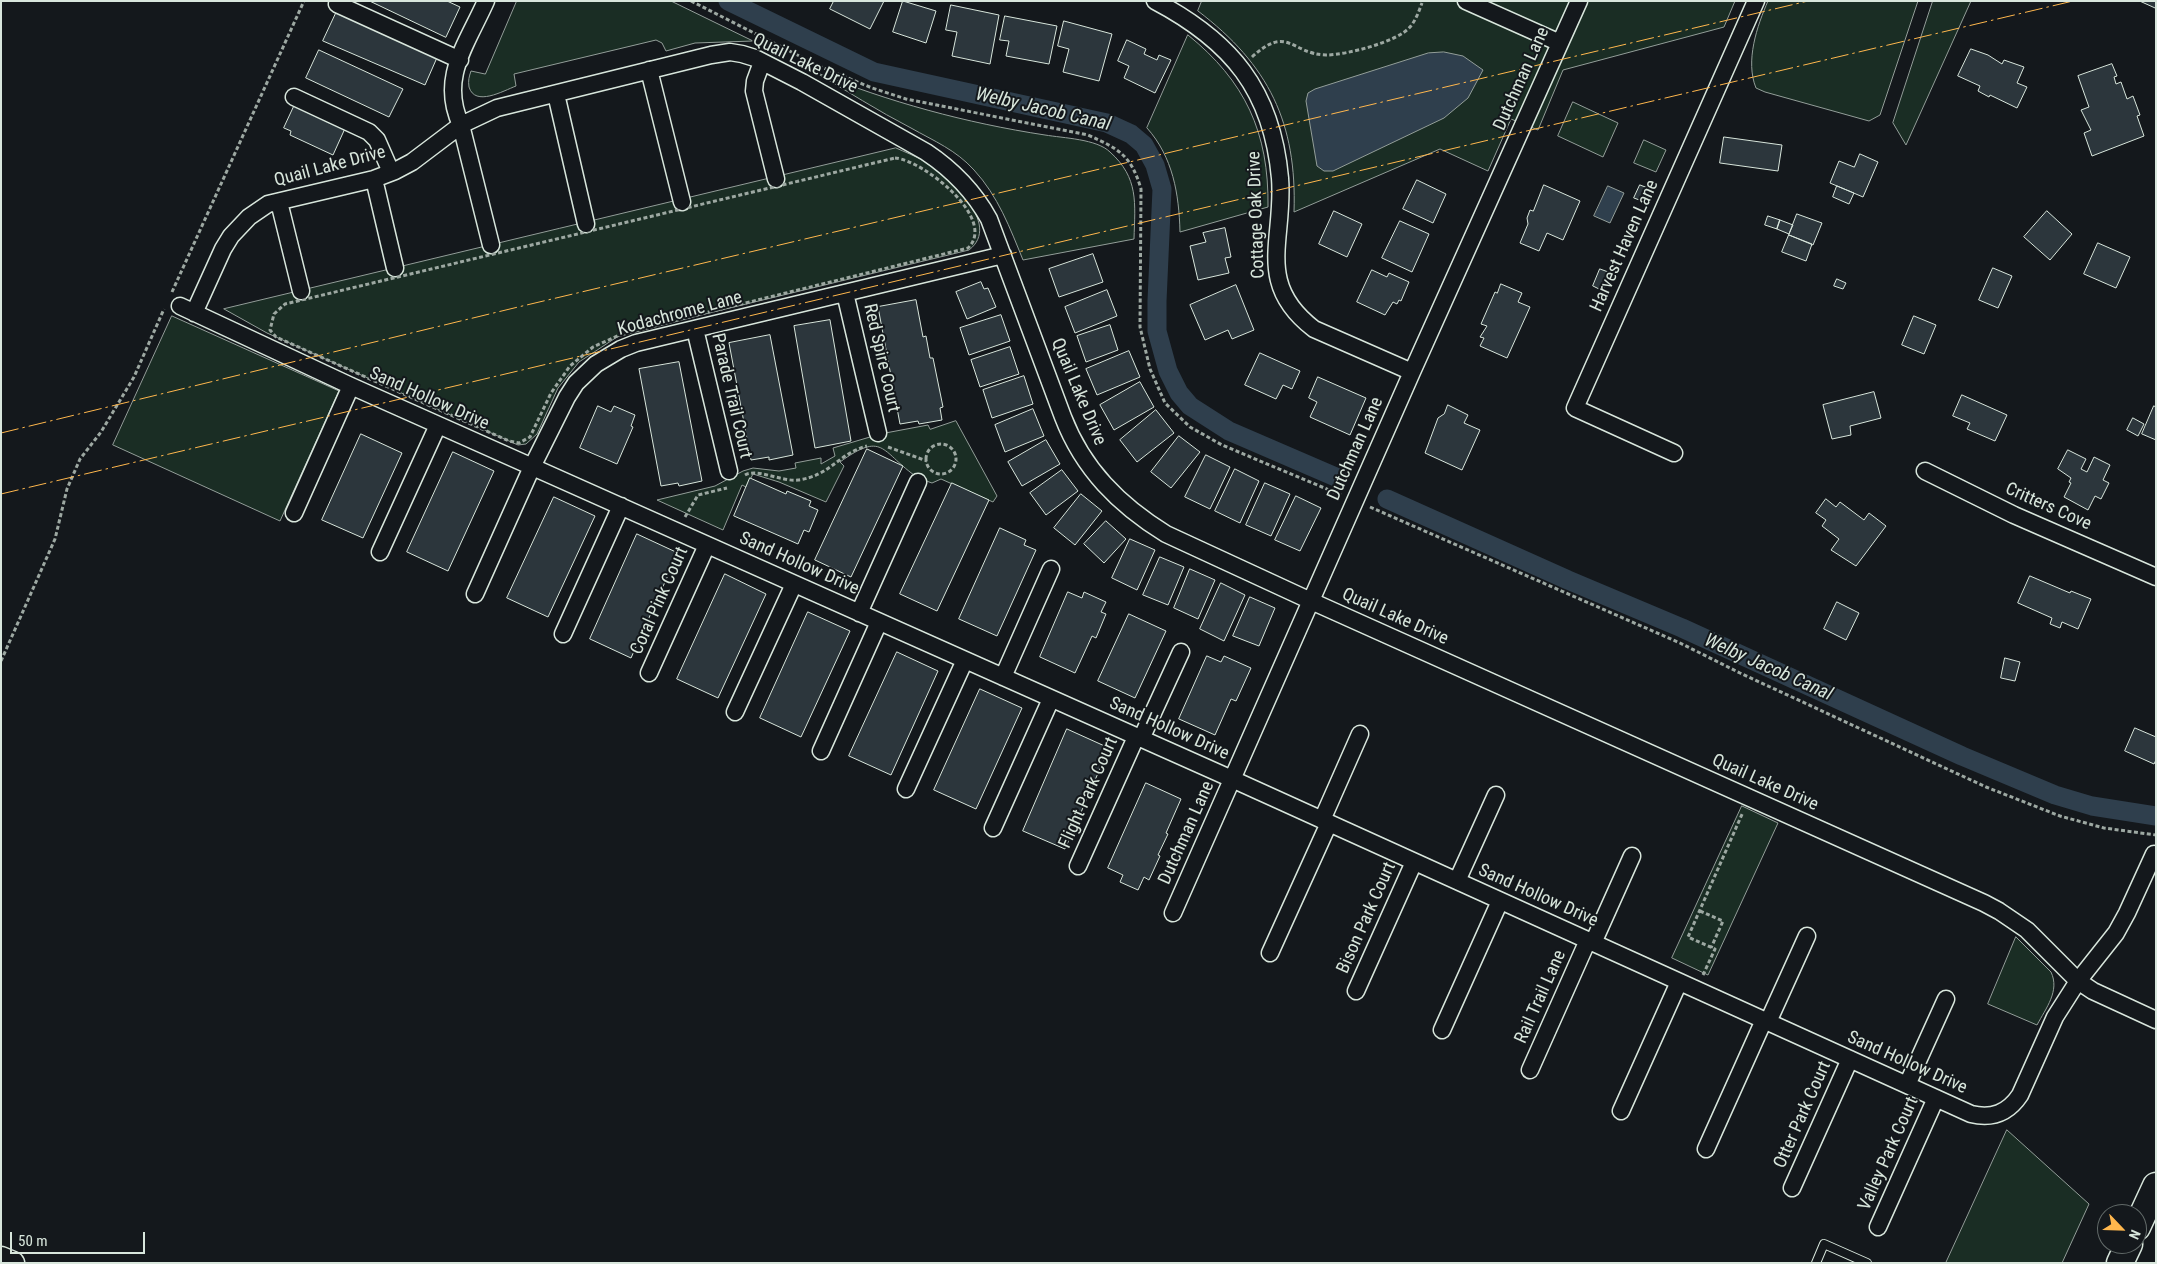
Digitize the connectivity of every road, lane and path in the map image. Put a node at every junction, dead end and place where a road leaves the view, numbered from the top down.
1 (304, 1) edge
2 (486, 1) edge
3 (1155, 1) edge
4 (1466, 1) edge
5 (1579, 1) edge
6 (1756, 1) edge
7 (1422, 3) dead end
8 (337, 4) dead end
9 (1560, 43) junction
10 (1251, 57) dead end
11 (460, 60) junction
12 (762, 62) junction
13 (649, 70) junction
14 (556, 94) junction
15 (294, 97) dead end
16 (461, 125) junction
17 (391, 172) junction
18 (776, 178) dead end
19 (374, 179) junction
20 (279, 202) junction
21 (682, 202) dead end
22 (586, 224) dead end
23 (491, 245) dead end
24 (964, 250) joint
25 (1003, 255) junction
26 (395, 268) dead end
27 (301, 291) dead end
28 (845, 293) junction
29 (177, 306) junction
30 (695, 329) junction
31 (1412, 372) junction
32 (351, 386) junction
33 (438, 425) junction
34 (878, 441) junction
35 (1674, 453) dead end
36 (927, 462) junction
37 (532, 467) junction
38 (1925, 471) dead end
39 (734, 478) junction
40 (918, 482) dead end
41 (621, 506) junction
42 (294, 513) dead end
43 (678, 532) junction
44 (707, 545) junction
45 (380, 552) dead end
46 (1051, 569) dead end
47 (2156, 578) edge
48 (794, 584) junction
49 (475, 594) dead end
50 (1311, 601) junction
51 (859, 613) junction
52 (879, 622) junction
53 (563, 634) dead end
54 (1180, 652) dead end
55 (964, 660) junction
56 (1, 661) edge
57 (649, 673) dead end
58 (1003, 677) junction
59 (1051, 699) junction
60 (735, 712) dead end
61 (1360, 734) dead end
62 (1139, 738) junction
63 (822, 751) dead end
64 (1232, 780) junction
65 (906, 789) dead end
66 (1496, 795) dead end
67 (1749, 798) junction
68 (1325, 822) junction
69 (993, 828) dead end
70 (2154, 854) dead end
71 (1632, 856) dead end
72 (1414, 862) junction
73 (1078, 866) dead end
74 (1457, 881) junction
75 (1500, 901) junction
76 (1700, 911) junction
77 (1174, 914) dead end
78 (1807, 936) dead end
79 (1590, 942) junction
80 (1711, 948) junction
81 (1270, 953) dead end
82 (2078, 981) junction
83 (1679, 982) junction
84 (1697, 990) junction
85 (1356, 991) dead end
86 (1946, 999) dead end
87 (2156, 1020) edge
88 (1766, 1021) junction
89 (1442, 1030) dead end
90 (1850, 1059) junction
91 (1530, 1070) dead end
92 (1907, 1085) junction
93 (1936, 1098) junction
94 (1621, 1111) dead end
95 (1706, 1149) dead end
96 (2156, 1186) edge
97 (1792, 1188) dead end
98 (2147, 1205) edge
99 (1878, 1227) dead end
100 (1, 1258) edge
101 (12, 1263) edge
102 (1816, 1263) edge
103 (1867, 1263) edge

1 - 29 path
2 - 11 street
3 - 31 street, Cottage Oak Drive
4 - 9 street
5 - 9 street, Dutchman Lane
6 - 35 street, Harvest Haven Lane
7 - 10 path
8 - 11 street
9 - 31 street, Dutchman Lane
11 - 16 street
12 - 13 street, Quail Lake Drive
12 - 18 street
12 - 25 street, Quail Lake Drive
13 - 14 street, Quail Lake Drive
13 - 21 street
14 - 16 street, Quail Lake Drive
14 - 22 street
15 - 17 street
16 - 17 street, Quail Lake Drive
16 - 23 street
17 - 19 street, Quail Lake Drive
19 - 20 street, Quail Lake Drive
19 - 26 street
20 - 27 street
20 - 29 street, Quail Lake Drive
24 - 24 path
25 - 28 street, Kodachrome Lane
25 - 50 street, Quail Lake Drive
28 - 30 street, Kodachrome Lane
28 - 34 street, Red Spire Court
29 - 32 street, Sand Hollow Drive
29 - 56 path
30 - 37 street, Kodachrome Lane
30 - 39 street, Parade Trail Court
31 - 50 street, Dutchman Lane
32 - 33 street, Sand Hollow Drive
32 - 42 street
33 - 37 street, Sand Hollow Drive
33 - 45 street
34 - 36 path
34 - 39 path
36 - 36 path
37 - 41 street, Sand Hollow Drive
37 - 49 street, Kodachrome Lane
38 - 47 street, Critters Cove
39 - 43 path
40 - 51 street
41 - 43 street, Sand Hollow Drive
41 - 53 street
43 - 44 street, Sand Hollow Drive
44 - 48 street, Sand Hollow Drive
44 - 57 street, Coral Pink Court
46 - 58 street
48 - 51 street, Sand Hollow Drive
48 - 60 street
50 - 64 street, Dutchman Lane
50 - 67 street, Quail Lake Drive
51 - 52 street, Sand Hollow Drive
52 - 55 street, Sand Hollow Drive
52 - 63 street
54 - 62 street, Flight Park Court
55 - 58 street, Sand Hollow Drive
55 - 65 street
58 - 59 street, Sand Hollow Drive
59 - 62 street, Sand Hollow Drive
59 - 69 street
61 - 68 street
62 - 64 street, Sand Hollow Drive
62 - 73 street, Flight Park Court
64 - 68 street, Sand Hollow Drive
64 - 77 street, Dutchman Lane
66 - 74 street
67 - 76 path
67 - 82 street, Quail Lake Drive
68 - 72 street, Sand Hollow Drive
68 - 81 street
70 - 82 street, Sand Hollow Drive
71 - 79 street, Rail Trail Lane
72 - 74 street, Sand Hollow Drive
72 - 85 street, Bison Park Court
74 - 75 street, Sand Hollow Drive
75 - 79 street, Sand Hollow Drive
75 - 89 street
76 - 80 path
76 - 80 path
78 - 88 street
79 - 83 street, Sand Hollow Drive
79 - 91 street, Rail Trail Lane
80 - 84 path
82 - 87 street, Quail Lake Drive
82 - 93 street, Sand Hollow Drive
83 - 84 street, Sand Hollow Drive
83 - 94 street
84 - 88 street, Sand Hollow Drive
86 - 92 street
88 - 90 street, Sand Hollow Drive
88 - 95 street
90 - 92 street, Sand Hollow Drive
90 - 97 street, Otter Park Court
92 - 93 street, Sand Hollow Drive
93 - 99 street, Valley Park Court
96 - 98 main road
100 - 101 street
102 - 103 lane

